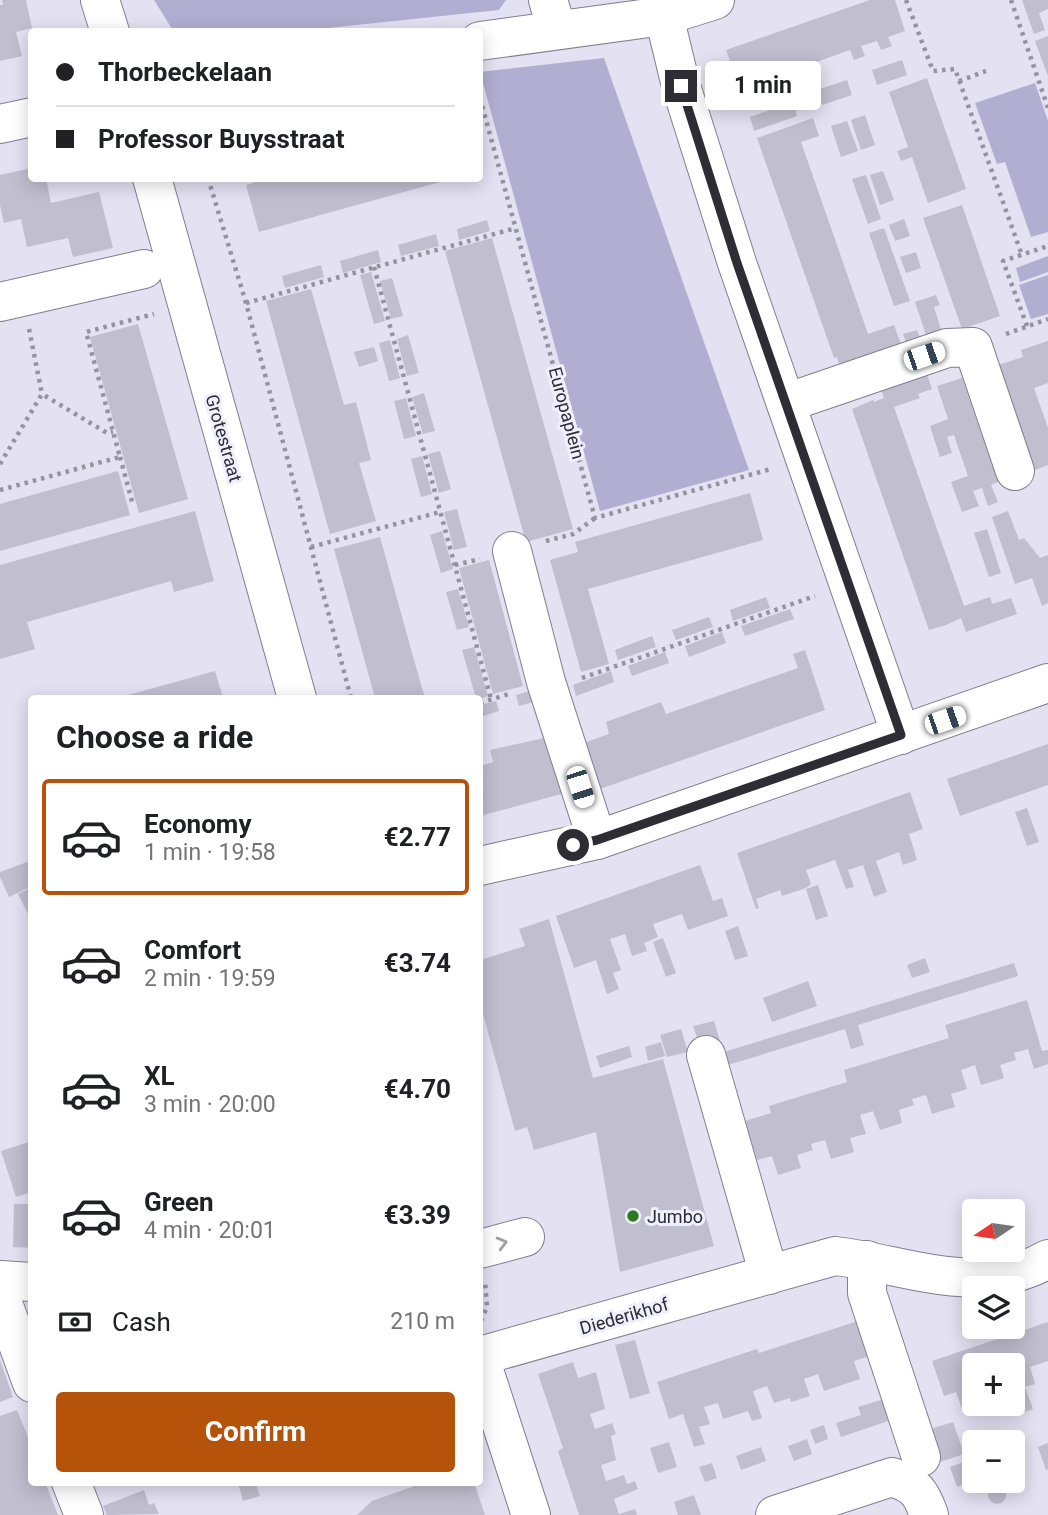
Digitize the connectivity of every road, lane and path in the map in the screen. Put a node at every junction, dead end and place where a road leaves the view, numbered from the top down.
1 (100, 0) edge
2 (715, 0) edge
3 (906, 0) edge
4 (1011, 0) edge
5 (552, 15) edge
6 (664, 16) junction
7 (109, 28) edge
8 (483, 40) edge
9 (986, 71) dead end
10 (959, 81) junction
11 (1048, 108) edge
12 (483, 109) edge
13 (28, 118) edge
14 (0, 124) edge
15 (153, 182) edge
16 (209, 182) edge
17 (516, 228) junction
18 (1048, 246) edge
19 (1022, 255) junction
20 (374, 267) junction
21 (144, 269) dead end
22 (11, 300) edge
23 (246, 303) junction
24 (155, 314) dead end
25 (1048, 319) edge
26 (1027, 326) junction
27 (973, 347) junction
28 (42, 394) junction
29 (786, 403) junction
30 (113, 432) junction
31 (120, 457) junction
32 (805, 457) junction
33 (0, 464) edge
34 (1015, 471) dead end
35 (0, 490) edge
36 (133, 505) dead end
37 (440, 512) junction
38 (311, 547) junction
39 (512, 551) dead end
40 (849, 584) junction
41 (546, 682) junction
42 (1048, 683) edge
43 (296, 695) edge
44 (350, 695) edge
45 (491, 699) junction
46 (483, 701) edge
47 (901, 735) junction
48 (597, 840) junction
49 (483, 865) edge
50 (706, 1055) dead end
51 (525, 1237) dead end
52 (1048, 1259) edge
53 (867, 1260) junction
54 (483, 1264) edge
55 (483, 1273) edge
56 (769, 1275) junction
57 (0, 1280) edge
58 (28, 1282) edge
59 (0, 1295) edge
60 (483, 1317) edge
61 (483, 1356) edge
62 (483, 1366) edge
63 (28, 1372) edge
64 (921, 1457) dead end
65 (73, 1486) edge
66 (84, 1515) edge
67 (531, 1515) edge
68 (778, 1515) edge
69 (929, 1515) edge

1 - 7 street
2 - 6 street
3 - 10 path
4 - 11 path
5 - 6 street
5 - 8 street
6 - 29 street
9 - 10 path
10 - 19 path
12 - 17 path, Europaplein
13 - 14 street
15 - 43 street, Grotestraat
16 - 23 path
17 - 20 path
17 - 32 path, Europaplein
18 - 19 path
19 - 26 path
20 - 23 path
20 - 37 path
21 - 22 street
22 - 28 path
23 - 38 path
24 - 30 path
25 - 26 path
26 - 27 path
27 - 29 street
27 - 34 street
28 - 30 path
28 - 33 path
29 - 32 street
30 - 31 path
31 - 35 path
31 - 36 path
32 - 40 street
37 - 38 path
37 - 45 path
38 - 44 path
39 - 41 street
40 - 41 path
40 - 47 street
41 - 45 path
41 - 48 street
42 - 47 street
45 - 46 path
47 - 48 street
48 - 49 street
50 - 56 street
54 -> 51 street
52 - 53 street, Diederikhof
53 - 56 street, Diederikhof
53 - 64 street
55 - 60 path
56 - 61 street, Diederikhof
57 - 58 street
59 - 63 street
62 - 67 street
65 - 66 street
68 - 69 street

